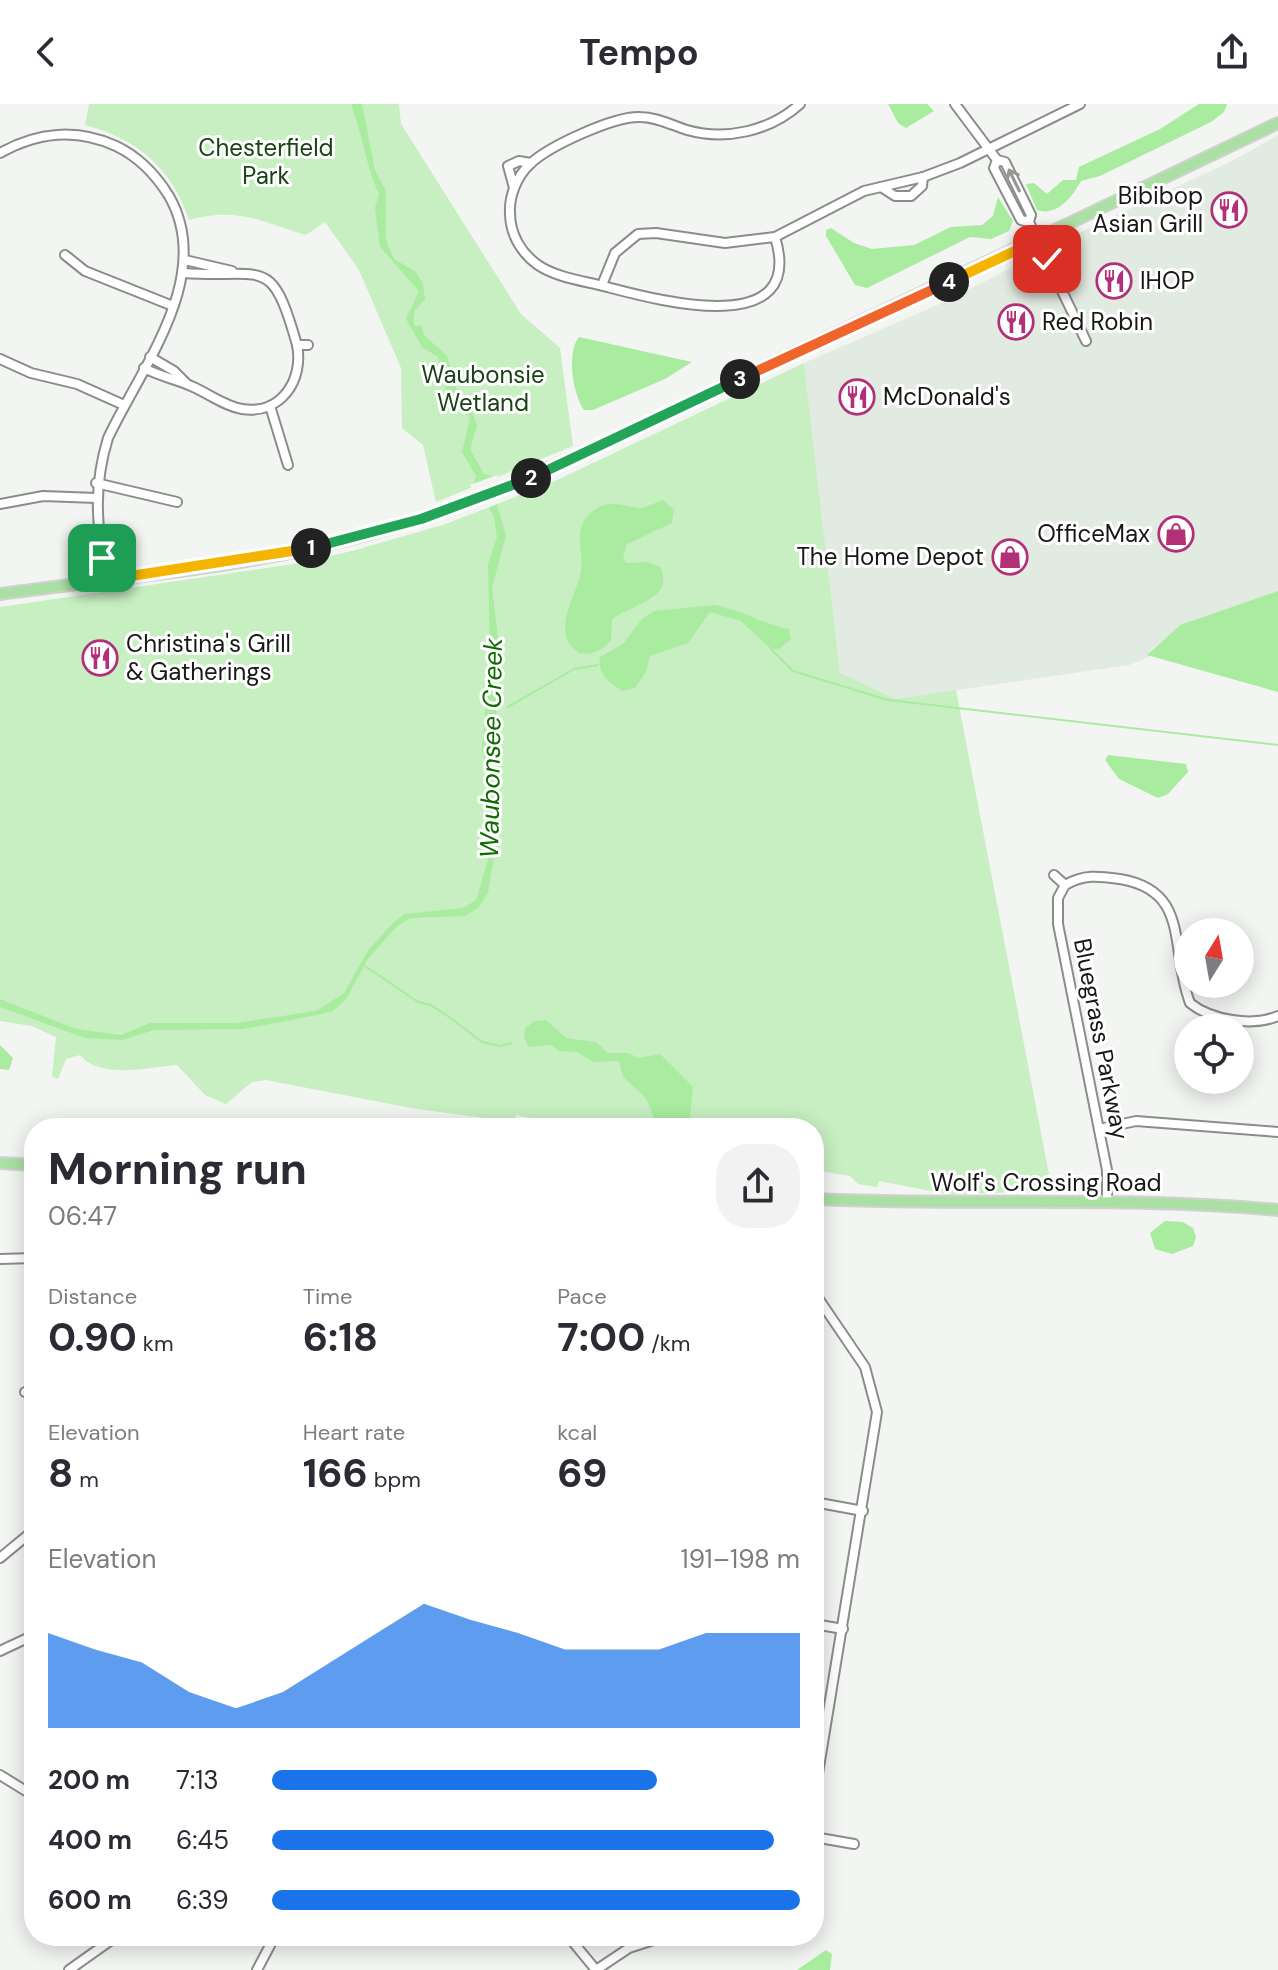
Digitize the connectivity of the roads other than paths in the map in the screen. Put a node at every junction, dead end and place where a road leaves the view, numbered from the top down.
1 (800, 104) edge
2 (955, 104) edge
3 (1080, 104) edge
4 (1278, 123) edge
5 (991, 149) junction
6 (0, 153) edge
7 (531, 163) junction
8 (923, 177) junction
9 (881, 187) junction
10 (514, 188) junction
11 (775, 237) junction
12 (1038, 240) junction
13 (65, 255) dead end
14 (185, 260) junction
15 (233, 271) junction
16 (184, 273) junction
17 (602, 285) junction
18 (173, 306) junction
19 (1086, 341) dead end
20 (297, 345) junction
21 (308, 345) dead end
22 (150, 357) junction
23 (0, 359) edge
24 (144, 368) junction
25 (188, 384) junction
26 (124, 405) junction
27 (270, 406) junction
28 (288, 465) dead end
29 (96, 483) junction
30 (96, 498) junction
31 (177, 502) dead end
32 (0, 504) edge
33 (105, 580) junction
34 (0, 594) edge
35 (1054, 875) dead end
36 (1065, 885) junction
37 (1278, 1016) edge
38 (1099, 1129) junction
39 (1278, 1132) edge
40 (0, 1163) edge
41 (24, 1164) edge
42 (824, 1199) edge
43 (1107, 1202) junction
44 (1278, 1210) edge
45 (24, 1258) edge
46 (0, 1259) edge
47 (824, 1317) edge
48 (824, 1504) edge
49 (863, 1511) junction
50 (24, 1538) edge
51 (0, 1558) edge
52 (824, 1626) edge
53 (843, 1629) junction
54 (24, 1640) edge
55 (0, 1651) edge
56 (825, 1731) joint
57 (824, 1737) edge
58 (0, 1775) edge
59 (24, 1790) edge
60 (824, 1839) edge
61 (854, 1844) dead end
62 (103, 1946) edge
63 (270, 1946) edge
64 (576, 1946) edge
65 (635, 1946) edge
66 (69, 1970) edge
67 (257, 1970) edge
68 (596, 1970) edge

1 - 7 street
2 - 5 street
3 - 5 street
4 - 12 main road
5 - 8 street
5 - 12 street
6 - 14 street
7 - 10 street
7 - 10 street
8 - 9 street
8 - 9 street
9 - 11 street
10 - 17 street
11 - 17 street
11 - 17 street
12 - 19 street
12 - 33 main road
13 - 18 street
14 - 15 street
14 - 16 street
15 - 16 street
15 - 20 street
16 - 18 street
18 - 22 street
20 - 21 street
20 - 27 street
22 - 24 street
22 - 25 street
23 - 26 street
24 - 25 street
24 - 26 street
25 - 27 street
26 - 29 street
27 - 28 street
29 - 30 street
29 - 31 street
30 - 32 street
30 - 33 street
33 - 34 main road
35 - 36 street
36 - 37 street
36 - 38 street, Bluegrass Parkway
38 - 39 street
38 - 43 street, Bluegrass Parkway
40 - 41 main road
42 - 43 main road, Wolf's Crossing Road
43 - 44 main road, Wolf's Crossing Road
45 - 46 street
47 - 49 street
48 - 49 street
49 - 53 street
50 - 51 street
52 - 53 street
53 - 56 street
54 - 55 street
56 - 57 street
58 - 59 street
60 - 61 street
62 - 66 street
63 - 67 street
64 - 68 street
65 - 68 street

